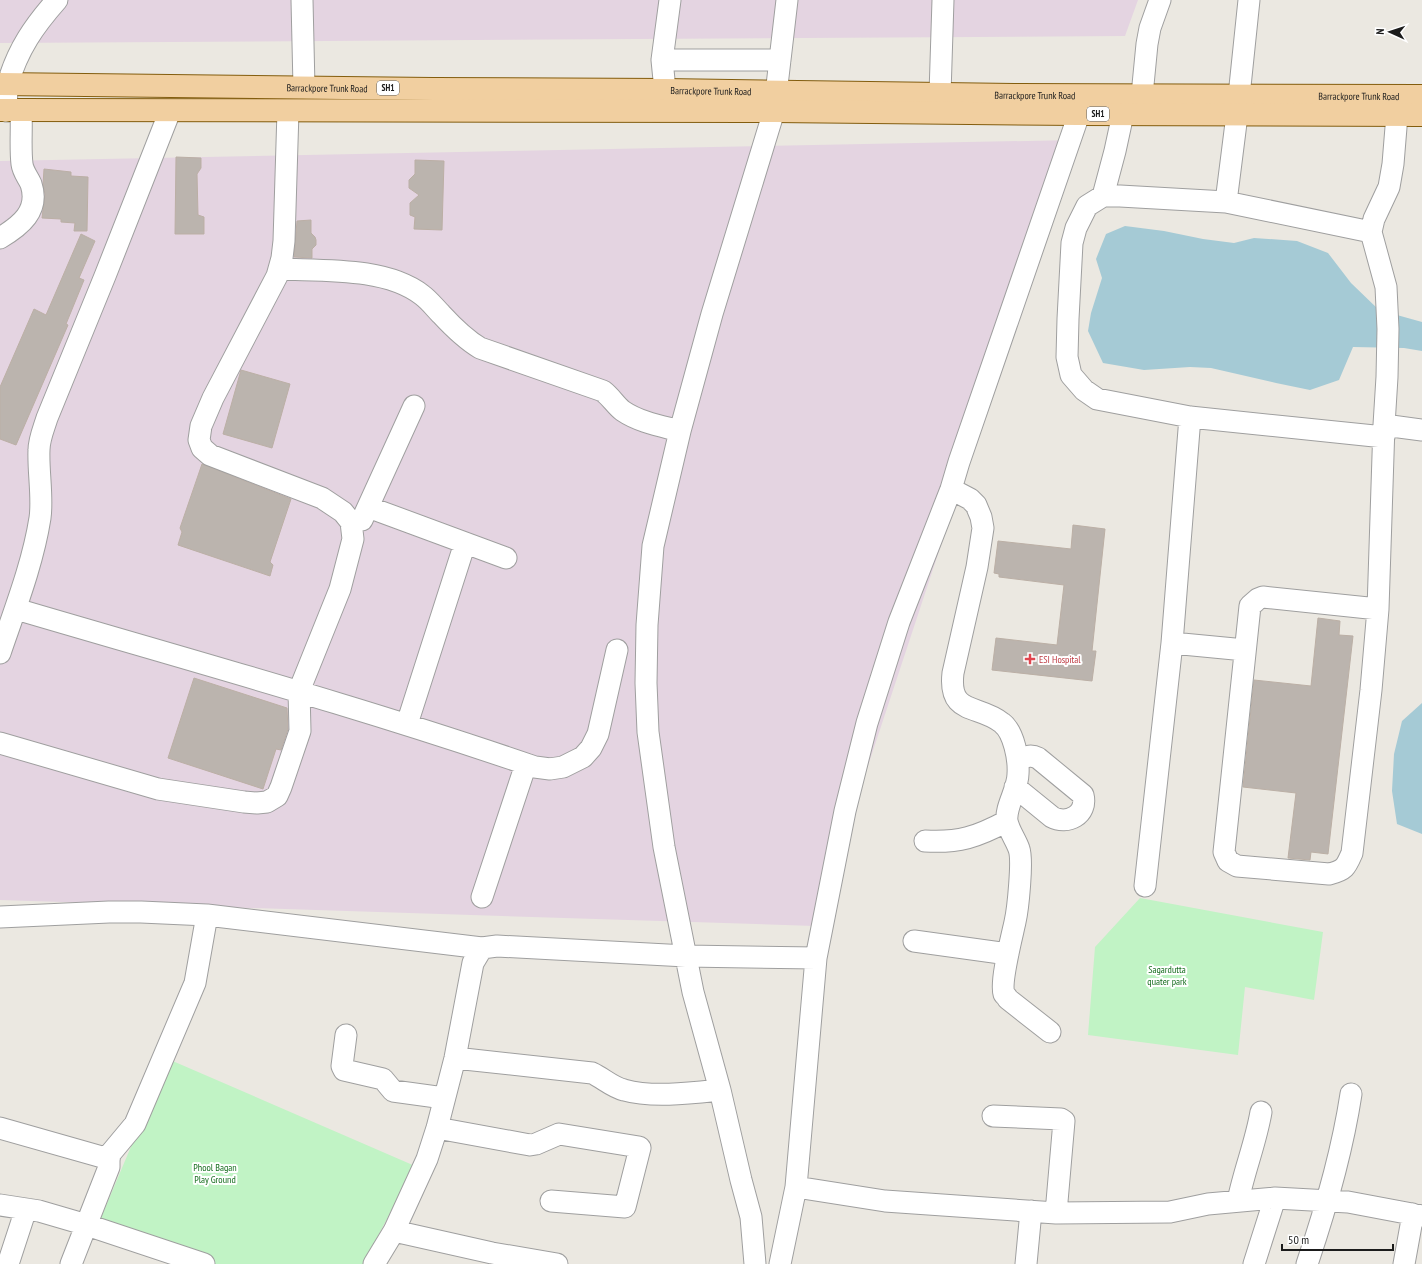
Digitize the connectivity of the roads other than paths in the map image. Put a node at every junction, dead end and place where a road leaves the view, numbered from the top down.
1 (57, 0) edge
2 (302, 0) edge
3 (670, 0) edge
4 (787, 0) edge
5 (943, 0) edge
6 (1160, 0) edge
7 (1249, 0) edge
8 (662, 60) junction
9 (780, 60) junction
10 (4, 84) edge
11 (304, 87) junction
12 (665, 90) junction
13 (940, 94) junction
14 (1142, 95) junction
15 (1422, 96) edge
16 (775, 101) junction
17 (1080, 105) junction
18 (1238, 105) junction
19 (170, 110) junction
20 (9, 111) edge
21 (288, 111) junction
22 (1123, 114) junction
23 (1397, 115) junction
24 (1422, 115) edge
25 (1103, 196) junction
26 (1226, 202) junction
27 (1372, 232) junction
28 (0, 238) edge
29 (280, 269) junction
30 (414, 406) dead end
31 (1190, 417) junction
32 (1422, 430) edge
33 (680, 431) junction
34 (1384, 431) junction
35 (951, 489) junction
36 (368, 507) junction
37 (353, 539) junction
38 (465, 543) junction
39 (506, 558) dead end
40 (16, 609) junction
41 (1378, 609) junction
42 (1172, 643) junction
43 (617, 650) dead end
44 (1245, 650) junction
45 (0, 653) edge
46 (298, 691) junction
47 (407, 724) junction
48 (0, 743) edge
49 (1018, 761) junction
50 (526, 764) junction
51 (1015, 787) junction
52 (1007, 822) junction
53 (925, 841) dead end
54 (1146, 886) dead end
55 (482, 898) dead end
56 (207, 915) junction
57 (0, 917) edge
58 (914, 941) dead end
59 (482, 948) junction
60 (1008, 954) junction
61 (686, 956) junction
62 (816, 958) junction
63 (1050, 1032) dead end
64 (346, 1035) dead end
65 (455, 1058) junction
66 (720, 1090) junction
67 (1351, 1094) dead end
68 (444, 1098) junction
69 (1261, 1112) dead end
70 (993, 1116) dead end
71 (0, 1128) edge
72 (437, 1128) junction
73 (108, 1160) junction
74 (796, 1187) junction
75 (1275, 1198) junction
76 (551, 1201) dead end
77 (1238, 1201) junction
78 (1328, 1201) junction
79 (0, 1205) edge
80 (26, 1209) junction
81 (1031, 1211) junction
82 (1056, 1213) junction
83 (1420, 1214) edge
84 (87, 1225) junction
85 (394, 1231) junction
86 (8, 1264) edge
87 (71, 1264) edge
88 (204, 1264) edge
89 (374, 1264) edge
90 (556, 1264) edge
91 (755, 1264) edge
92 (780, 1264) edge
93 (1026, 1264) edge
94 (1254, 1264) edge
95 (1307, 1264) edge
96 (1404, 1264) edge

1 - 10 street
2 - 11 street
3 - 8 street
4 - 9 street
5 - 13 street
6 - 14 street
7 - 18 street
8 - 9 street
8 - 12 street
9 - 16 street
10 - 11 main road, Barrackpore Trunk Road / SH1
10 - 20 street
11 - 12 main road, Barrackpore Trunk Road / SH1
12 - 16 main road, Barrackpore Trunk Road / SH1
13 - 16 main road, Barrackpore Trunk Road / SH1
13 - 17 main road, Barrackpore Trunk Road / SH1
14 - 17 main road, Barrackpore Trunk Road / SH1
14 - 18 main road, Barrackpore Trunk Road / SH1
15 - 18 main road, Barrackpore Trunk Road / SH1
16 - 17 main road, Barrackpore Trunk Road / SH1
16 - 21 main road, Barrackpore Trunk Road / SH1
16 - 33 street
17 - 22 main road, Barrackpore Trunk Road / SH1
17 - 35 street
18 - 22 main road, Barrackpore Trunk Road / SH1
18 - 23 main road, Barrackpore Trunk Road / SH1
18 - 26 street
19 - 20 main road, Barrackpore Trunk Road / SH1
19 - 21 main road, Barrackpore Trunk Road / SH1
19 - 40 street
20 - 28 street
21 - 29 street
22 - 25 street
23 - 24 main road, Barrackpore Trunk Road / SH1
23 - 27 street
25 - 26 street
25 - 31 street
26 - 27 street
27 - 34 street
29 - 33 street
29 - 37 street
30 - 36 street
31 - 34 street
31 - 42 street
32 - 34 street
33 - 61 street
34 - 41 street
35 - 49 street
35 - 62 street
36 - 37 street
36 - 38 street
37 - 46 street
38 - 39 street
38 - 47 street
40 - 45 street
40 - 46 street
41 - 44 street
41 - 44 street
42 - 44 street
42 - 54 street
43 - 50 street
46 - 47 street
46 - 48 street
47 - 50 street
49 - 51 street
49 - 51 street
50 - 55 street
51 - 52 street
52 - 53 street
52 - 60 street
56 - 57 street
56 - 59 street
56 - 73 street
58 - 60 street
59 - 61 street
59 - 65 street
60 - 63 street
61 - 62 street
61 - 66 street
62 - 74 street
64 - 68 street
65 - 66 street
65 - 68 street
66 - 91 street
67 - 78 street
68 - 72 street
69 - 77 street
70 - 82 street
71 - 73 street
72 - 76 street
72 - 85 street
73 - 84 street
74 - 81 street
74 - 92 street
75 - 77 street
75 - 78 street
75 - 94 street
77 - 82 street
78 - 83 street
78 - 95 street
79 - 80 street
80 - 84 street
80 - 86 street
81 - 82 street
81 - 93 street
83 - 96 street
84 - 87 street
84 - 88 street
85 - 89 street
85 - 90 street

